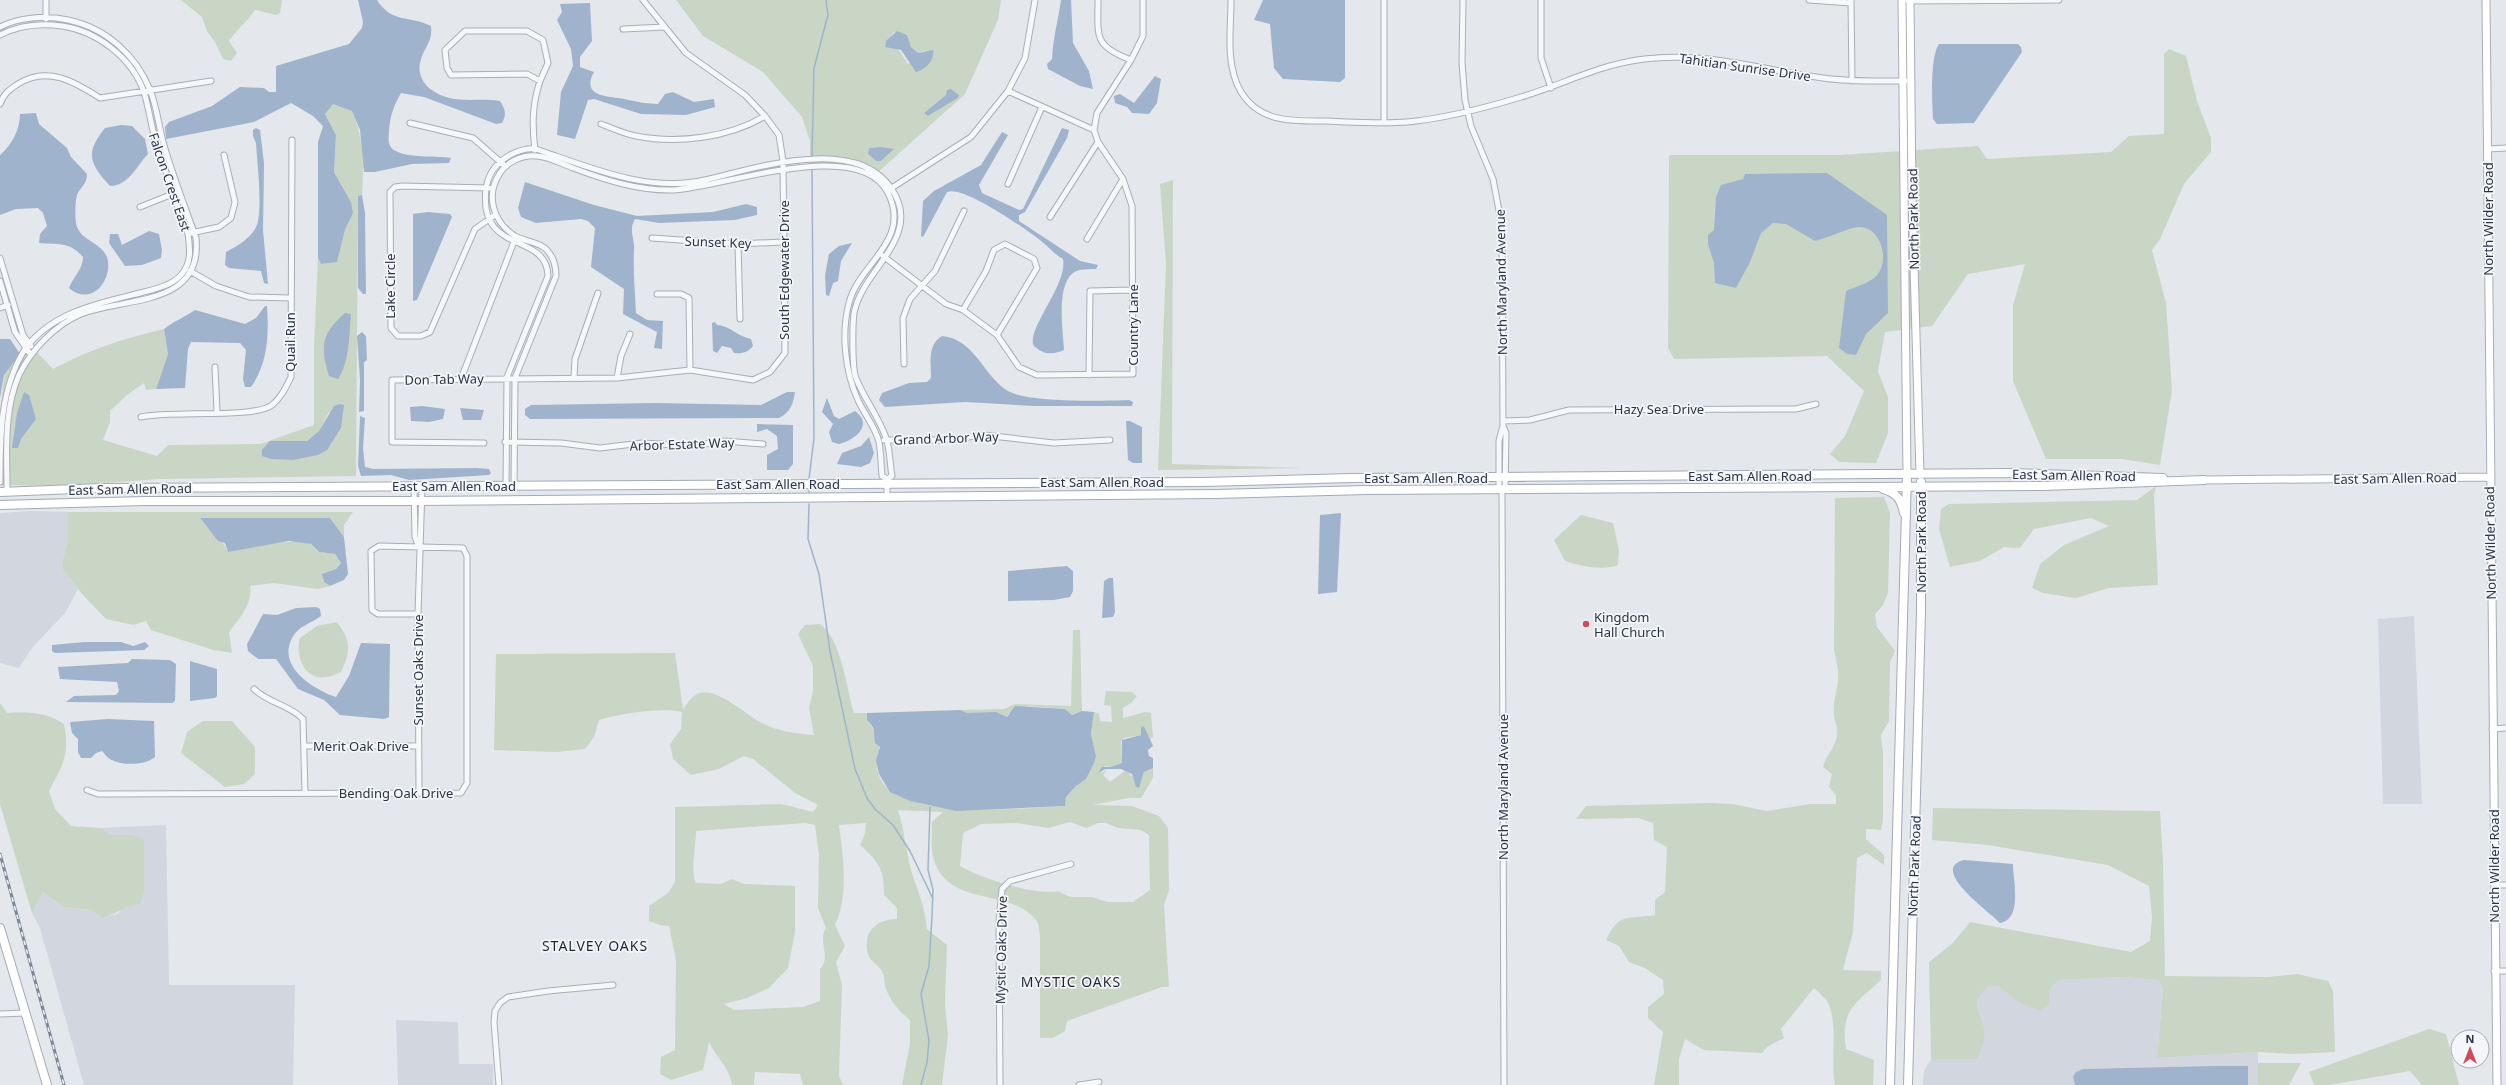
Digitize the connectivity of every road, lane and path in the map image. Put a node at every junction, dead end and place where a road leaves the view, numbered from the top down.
1 (46, 0) edge
2 (643, 0) edge
3 (1035, 0) edge
4 (1098, 0) edge
5 (1143, 0) edge
6 (1231, 0) edge
7 (1384, 0) edge
8 (1463, 0) edge
9 (1541, 0) edge
10 (1809, 0) edge
11 (1910, 0) edge
12 (1962, 0) edge
13 (2059, 0) edge
14 (2486, 0) edge
15 (1851, 1) edge
16 (1902, 1) edge
17 (46, 17) junction
18 (46, 24) junction
19 (0, 27) edge
20 (665, 27) junction
21 (623, 29) dead end
22 (104, 34) junction
23 (0, 35) edge
24 (100, 40) junction
25 (1131, 60) junction
26 (211, 81) dead end
27 (540, 81) junction
28 (1852, 81) junction
29 (1903, 81) junction
30 (1911, 81) junction
31 (1551, 88) junction
32 (151, 90) junction
33 (1008, 91) junction
34 (144, 92) junction
35 (0, 104) edge
36 (1042, 107) junction
37 (1467, 110) junction
38 (765, 116) junction
39 (1384, 122) junction
40 (410, 123) dead end
41 (601, 124) dead end
42 (1094, 130) junction
43 (161, 134) junction
44 (154, 136) junction
45 (292, 140) dead end
46 (1098, 142) junction
47 (2506, 148) edge
48 (535, 149) junction
49 (2488, 149) junction
50 (224, 155) dead end
51 (536, 156) junction
52 (827, 160) junction
53 (500, 161) junction
54 (783, 161) junction
55 (853, 162) junction
56 (505, 166) junction
57 (828, 167) junction
58 (783, 168) junction
59 (853, 168) junction
60 (1123, 179) junction
61 (882, 180) junction
62 (665, 183) junction
63 (1008, 184) dead end
64 (486, 188) junction
65 (492, 189) junction
66 (665, 190) junction
67 (889, 190) junction
68 (180, 191) junction
69 (173, 193) junction
70 (140, 207) dead end
71 (964, 211) dead end
72 (495, 215) junction
73 (1050, 217) dead end
74 (488, 219) junction
75 (191, 233) junction
76 (516, 236) junction
77 (652, 238) dead end
78 (1087, 239) dead end
79 (514, 242) junction
80 (784, 242) junction
81 (738, 244) junction
82 (880, 253) junction
83 (551, 256) junction
84 (0, 258) edge
85 (886, 258) junction
86 (544, 260) junction
87 (186, 268) junction
88 (192, 272) junction
89 (0, 281) edge
90 (924, 285) junction
91 (1133, 290) junction
92 (139, 293) junction
93 (598, 293) dead end
94 (657, 294) dead end
95 (290, 298) junction
96 (141, 299) junction
97 (13, 303) junction
98 (7, 305) junction
99 (0, 308) edge
100 (963, 310) junction
101 (740, 319) dead end
102 (630, 334) dead end
103 (997, 335) junction
104 (847, 340) junction
105 (854, 340) junction
106 (30, 344) junction
107 (26, 349) junction
108 (33, 353) junction
109 (904, 364) dead end
110 (215, 367) dead end
111 (690, 370) junction
112 (1089, 375) junction
113 (507, 377) junction
114 (515, 378) junction
115 (574, 378) junction
116 (618, 378) junction
117 (460, 379) junction
118 (1816, 404) dead end
119 (872, 411) junction
120 (217, 412) junction
121 (866, 414) junction
122 (141, 417) dead end
123 (1, 418) edge
124 (8, 419) junction
125 (874, 423) junction
126 (1503, 423) junction
127 (887, 440) junction
128 (1110, 440) dead end
129 (878, 441) junction
130 (505, 442) junction
131 (513, 442) junction
132 (484, 443) dead end
133 (763, 444) dead end
134 (505, 456) junction
135 (513, 456) junction
136 (889, 457) junction
137 (881, 458) junction
138 (1920, 474) junction
139 (1907, 475) junction
140 (1502, 477) junction
141 (2489, 477) junction
142 (2204, 480) junction
143 (887, 481) junction
144 (0, 482) edge
145 (510, 486) junction
146 (418, 487) junction
147 (1907, 487) junction
148 (1921, 487) junction
149 (1876, 488) junction
150 (1502, 490) junction
151 (4, 492) edge
152 (887, 496) junction
153 (418, 501) junction
154 (0, 505) edge
155 (1907, 523) junction
156 (419, 547) junction
157 (418, 614) junction
158 (254, 689) dead end
159 (2492, 728) junction
160 (2506, 728) edge
161 (305, 746) junction
162 (418, 746) junction
163 (87, 790) dead end
164 (305, 793) junction
165 (419, 793) junction
166 (1071, 864) dead end
167 (2494, 885) junction
168 (2506, 885) edge
169 (0, 928) edge
170 (3, 947) edge
171 (2494, 971) junction
172 (2506, 971) edge
173 (614, 985) dead end
174 (25, 1013) junction
175 (0, 1014) edge
176 (1098, 1082) dead end
177 (47, 1085) edge
178 (499, 1085) edge
179 (1000, 1085) edge
180 (1079, 1085) edge
181 (1504, 1085) edge
182 (1890, 1085) edge
183 (1908, 1085) edge
184 (2497, 1085) edge

1 - 17 street
2 - 20 street, South Edgewater Drive
3 - 33 street
4 - 25 street
5 - 25 street
6 - 39 street, Tahitian Sunrise Drive
7 - 39 street
8 - 37 street, North Maryland Avenue
9 - 31 street
10 - 15 street
11 - 12 street
11 - 16 street
11 - 30 street, North Park Road
12 - 13 street
14 - 49 street, North Wilder Road
15 - 28 street
16 - 29 street, North Park Road
17 - 18 street
17 - 19 street, Falcon Crest East
17 - 22 street, Falcon Crest East
18 - 23 street, Falcon Crest East
18 - 24 street, Falcon Crest East
20 - 21 street
20 - 38 street, South Edgewater Drive
22 - 24 street
22 - 32 street, Falcon Crest East
24 - 34 street, Falcon Crest East
25 - 42 street
26 - 32 street
27 - 27 street
27 - 48 street
28 - 29 street, Tahitian Sunrise Drive
28 - 31 street, Tahitian Sunrise Drive
29 - 30 street, Tahitian Sunrise Drive
29 - 139 street, North Park Road
30 - 138 street, North Park Road
31 - 37 street, Tahitian Sunrise Drive
32 - 34 street
32 - 43 street, Falcon Crest East
33 - 36 street
33 - 67 street
34 - 35 street
34 - 44 street, Falcon Crest East
36 - 42 street
36 - 63 street
37 - 39 street, Tahitian Sunrise Drive
37 - 126 street, North Maryland Avenue
38 - 41 street
38 - 54 street, South Edgewater Drive
40 - 53 street
42 - 46 street, Country Lane
43 - 44 street
43 - 68 street, Falcon Crest East
44 - 69 street, Falcon Crest East
45 - 95 street, Quail Run
46 - 60 street, Country Lane
46 - 73 street
47 - 49 street
48 - 51 street
48 - 53 street
48 - 62 street
49 - 141 street, North Wilder Road
50 - 75 street
51 - 56 street
51 - 66 street
52 - 54 street
52 - 55 street
52 - 57 street
53 - 56 street
53 - 64 street
54 - 58 street, South Edgewater Drive
54 - 62 street
55 - 59 street
55 - 61 street
56 - 65 street
57 - 58 street
57 - 59 street
58 - 66 street
58 - 80 street, South Edgewater Drive
59 - 61 street
60 - 78 street
60 - 91 street, Country Lane
61 - 67 street
62 - 66 street
64 - 65 street, Lake Circle
64 - 74 street
64 - 74 street, Lake Circle
65 - 72 street
67 - 82 street
67 - 85 street
68 - 69 street
68 - 75 street, Falcon Crest East
69 - 70 street
69 - 75 street, Falcon Crest East
71 - 90 street
72 - 74 street, Lake Circle
72 - 76 street
74 - 79 street
75 - 87 street, Falcon Crest East
75 - 88 street, Falcon Crest East
76 - 79 street
76 - 83 street
77 - 81 street, Sunset Key
79 - 86 street
79 - 117 street
80 - 81 street, Sunset Key
80 - 111 street, South Edgewater Drive
81 - 101 street
82 - 85 street, Country Lane
82 - 104 street
83 - 86 street
83 - 114 street
84 - 97 street
85 - 90 street, Country Lane
85 - 105 street
86 - 113 street
87 - 88 street
87 - 92 street
88 - 95 street
88 - 96 street
89 - 98 street
90 - 100 street, Country Lane
90 - 109 street
91 - 112 street
91 - 112 street, Country Lane
92 - 96 street
92 - 106 street
93 - 115 street
94 - 111 street
95 - 120 street, Quail Run
96 - 108 street
97 - 98 street
97 - 106 street
98 - 99 street
98 - 107 street
100 - 103 street, Country Lane
100 - 103 street
102 - 116 street
103 - 112 street, Country Lane
104 - 105 street
104 - 121 street
105 - 119 street
106 - 107 street
106 - 108 street
107 - 108 street
107 - 123 street
108 - 124 street
110 - 120 street
111 - 116 street, South Edgewater Drive
113 - 114 street, South Edgewater Drive
113 - 117 street, Don Tab Way
113 - 130 street
114 - 115 street, South Edgewater Drive
114 - 131 street
115 - 116 street, South Edgewater Drive
117 - 132 street, Don Tab Way
118 - 126 street, Hazy Sea Drive
119 - 121 street
119 - 125 street
120 - 122 street, Quail Run
121 - 125 street
123 - 124 street
123 - 144 street
124 - 151 street
125 - 127 street
125 - 129 street
126 - 140 street, North Maryland Avenue
127 - 128 street, Grand Arbor Way
127 - 129 street, Grand Arbor Way
127 - 136 street
129 - 137 street
130 - 131 street, Arbor Estate Way
130 - 134 street
131 - 133 street, Arbor Estate Way
131 - 135 street
134 - 135 street
134 - 145 street
135 - 145 street
136 - 137 street
136 - 143 street
137 - 143 street
138 - 139 main road, East Sam Allen Road
138 - 142 main road, East Sam Allen Road
138 - 148 main road, North Park Road
139 - 140 main road, East Sam Allen Road
139 - 147 main road, North Park Road
140 - 143 main road, East Sam Allen Road
140 - 150 street, North Maryland Avenue
141 - 142 street, East Sam Allen Road
141 - 159 street, North Wilder Road
142 - 148 main road, East Sam Allen Road
143 - 145 main road, East Sam Allen Road
143 - 152 street
145 - 146 main road, East Sam Allen Road
146 - 151 main road, East Sam Allen Road
146 - 153 street, Sunset Oaks Drive
146 - 153 street, Sunset Oaks Drive
147 - 148 main road, East Sam Allen Road
147 - 149 main road, East Sam Allen Road
147 - 155 main road, North Park Road
148 - 183 main road, North Park Road
149 - 150 main road, East Sam Allen Road
149 - 155 main road
150 - 152 main road, East Sam Allen Road
150 - 181 street, North Maryland Avenue
152 - 153 main road, East Sam Allen Road
153 - 154 main road, East Sam Allen Road
153 - 156 street, Sunset Oaks Drive
155 - 182 main road, North Park Road
156 - 157 street, Sunset Oaks Drive
156 - 157 street
156 - 165 street, Bending Oak Drive
157 - 162 street, Sunset Oaks Drive
158 - 161 street
159 - 160 street
159 - 167 street, North Wilder Road
161 - 162 street, Merit Oak Drive
161 - 164 street
162 - 165 street, Sunset Oaks Drive
163 - 164 street, Bending Oak Drive
164 - 165 street, Bending Oak Drive
166 - 179 street, Mystic Oaks Drive
167 - 168 street
167 - 171 street, North Wilder Road
169 - 170 main road
170 - 174 main road
171 - 172 street
171 - 184 street, North Wilder Road
173 - 178 street
174 - 175 street
174 - 177 main road
176 - 180 street

